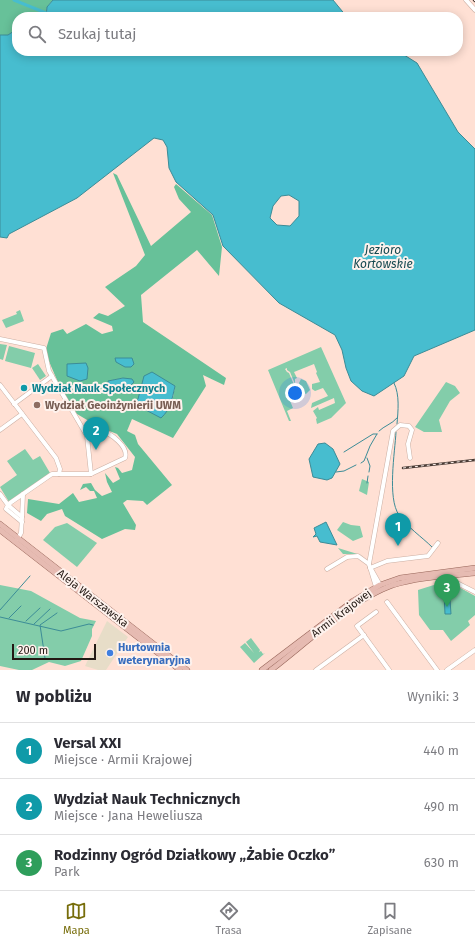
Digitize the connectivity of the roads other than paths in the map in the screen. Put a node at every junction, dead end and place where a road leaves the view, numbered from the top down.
1 (466, 0) edge
2 (475, 10) edge
3 (0, 340) edge
4 (52, 376) junction
5 (0, 385) edge
6 (14, 404) junction
7 (22, 414) junction
8 (0, 430) edge
9 (101, 431) dead end
10 (410, 458) dead end
11 (59, 474) junction
12 (91, 474) junction
13 (0, 494) edge
14 (23, 494) junction
15 (8, 505) junction
16 (22, 516) junction
17 (22, 522) junction
18 (0, 524) edge
19 (0, 530) edge
20 (16, 540) junction
21 (438, 543) dead end
22 (370, 566) junction
23 (475, 568) edge
24 (327, 569) dead end
25 (475, 573) edge
26 (457, 583) dead end
27 (379, 587) junction
28 (475, 592) edge
29 (387, 602) dead end
30 (376, 612) dead end
31 (364, 635) junction
32 (475, 650) edge
33 (180, 670) edge
34 (187, 670) edge
35 (262, 670) edge
36 (271, 670) edge
37 (316, 670) edge
38 (389, 670) edge
39 (437, 670) edge
40 (447, 670) edge

1 - 2 street
3 - 4 street
4 - 6 street
4 - 12 street
5 - 6 street
6 - 7 street
7 - 8 street
7 - 11 street
9 - 12 street
10 - 22 street
11 - 12 street
11 - 14 street
13 - 15 street
14 - 15 street
14 - 16 street
15 - 16 street
15 - 17 street
16 - 17 street
17 - 20 street
18 - 20 main road, Aleja Warszawska
19 - 20 main road, Aleja Warszawska
20 - 33 main road, Aleja Warszawska
20 - 34 main road, Aleja Warszawska
21 - 22 street
22 - 24 street
22 - 27 street
23 - 27 main road, Armii Krajowej
25 - 27 main road, Armii Krajowej
26 - 28 street
27 - 35 main road, Armii Krajowej
27 - 36 main road, Armii Krajowej
29 - 39 street
30 - 31 street
31 - 37 street
31 - 38 street
32 - 40 street

